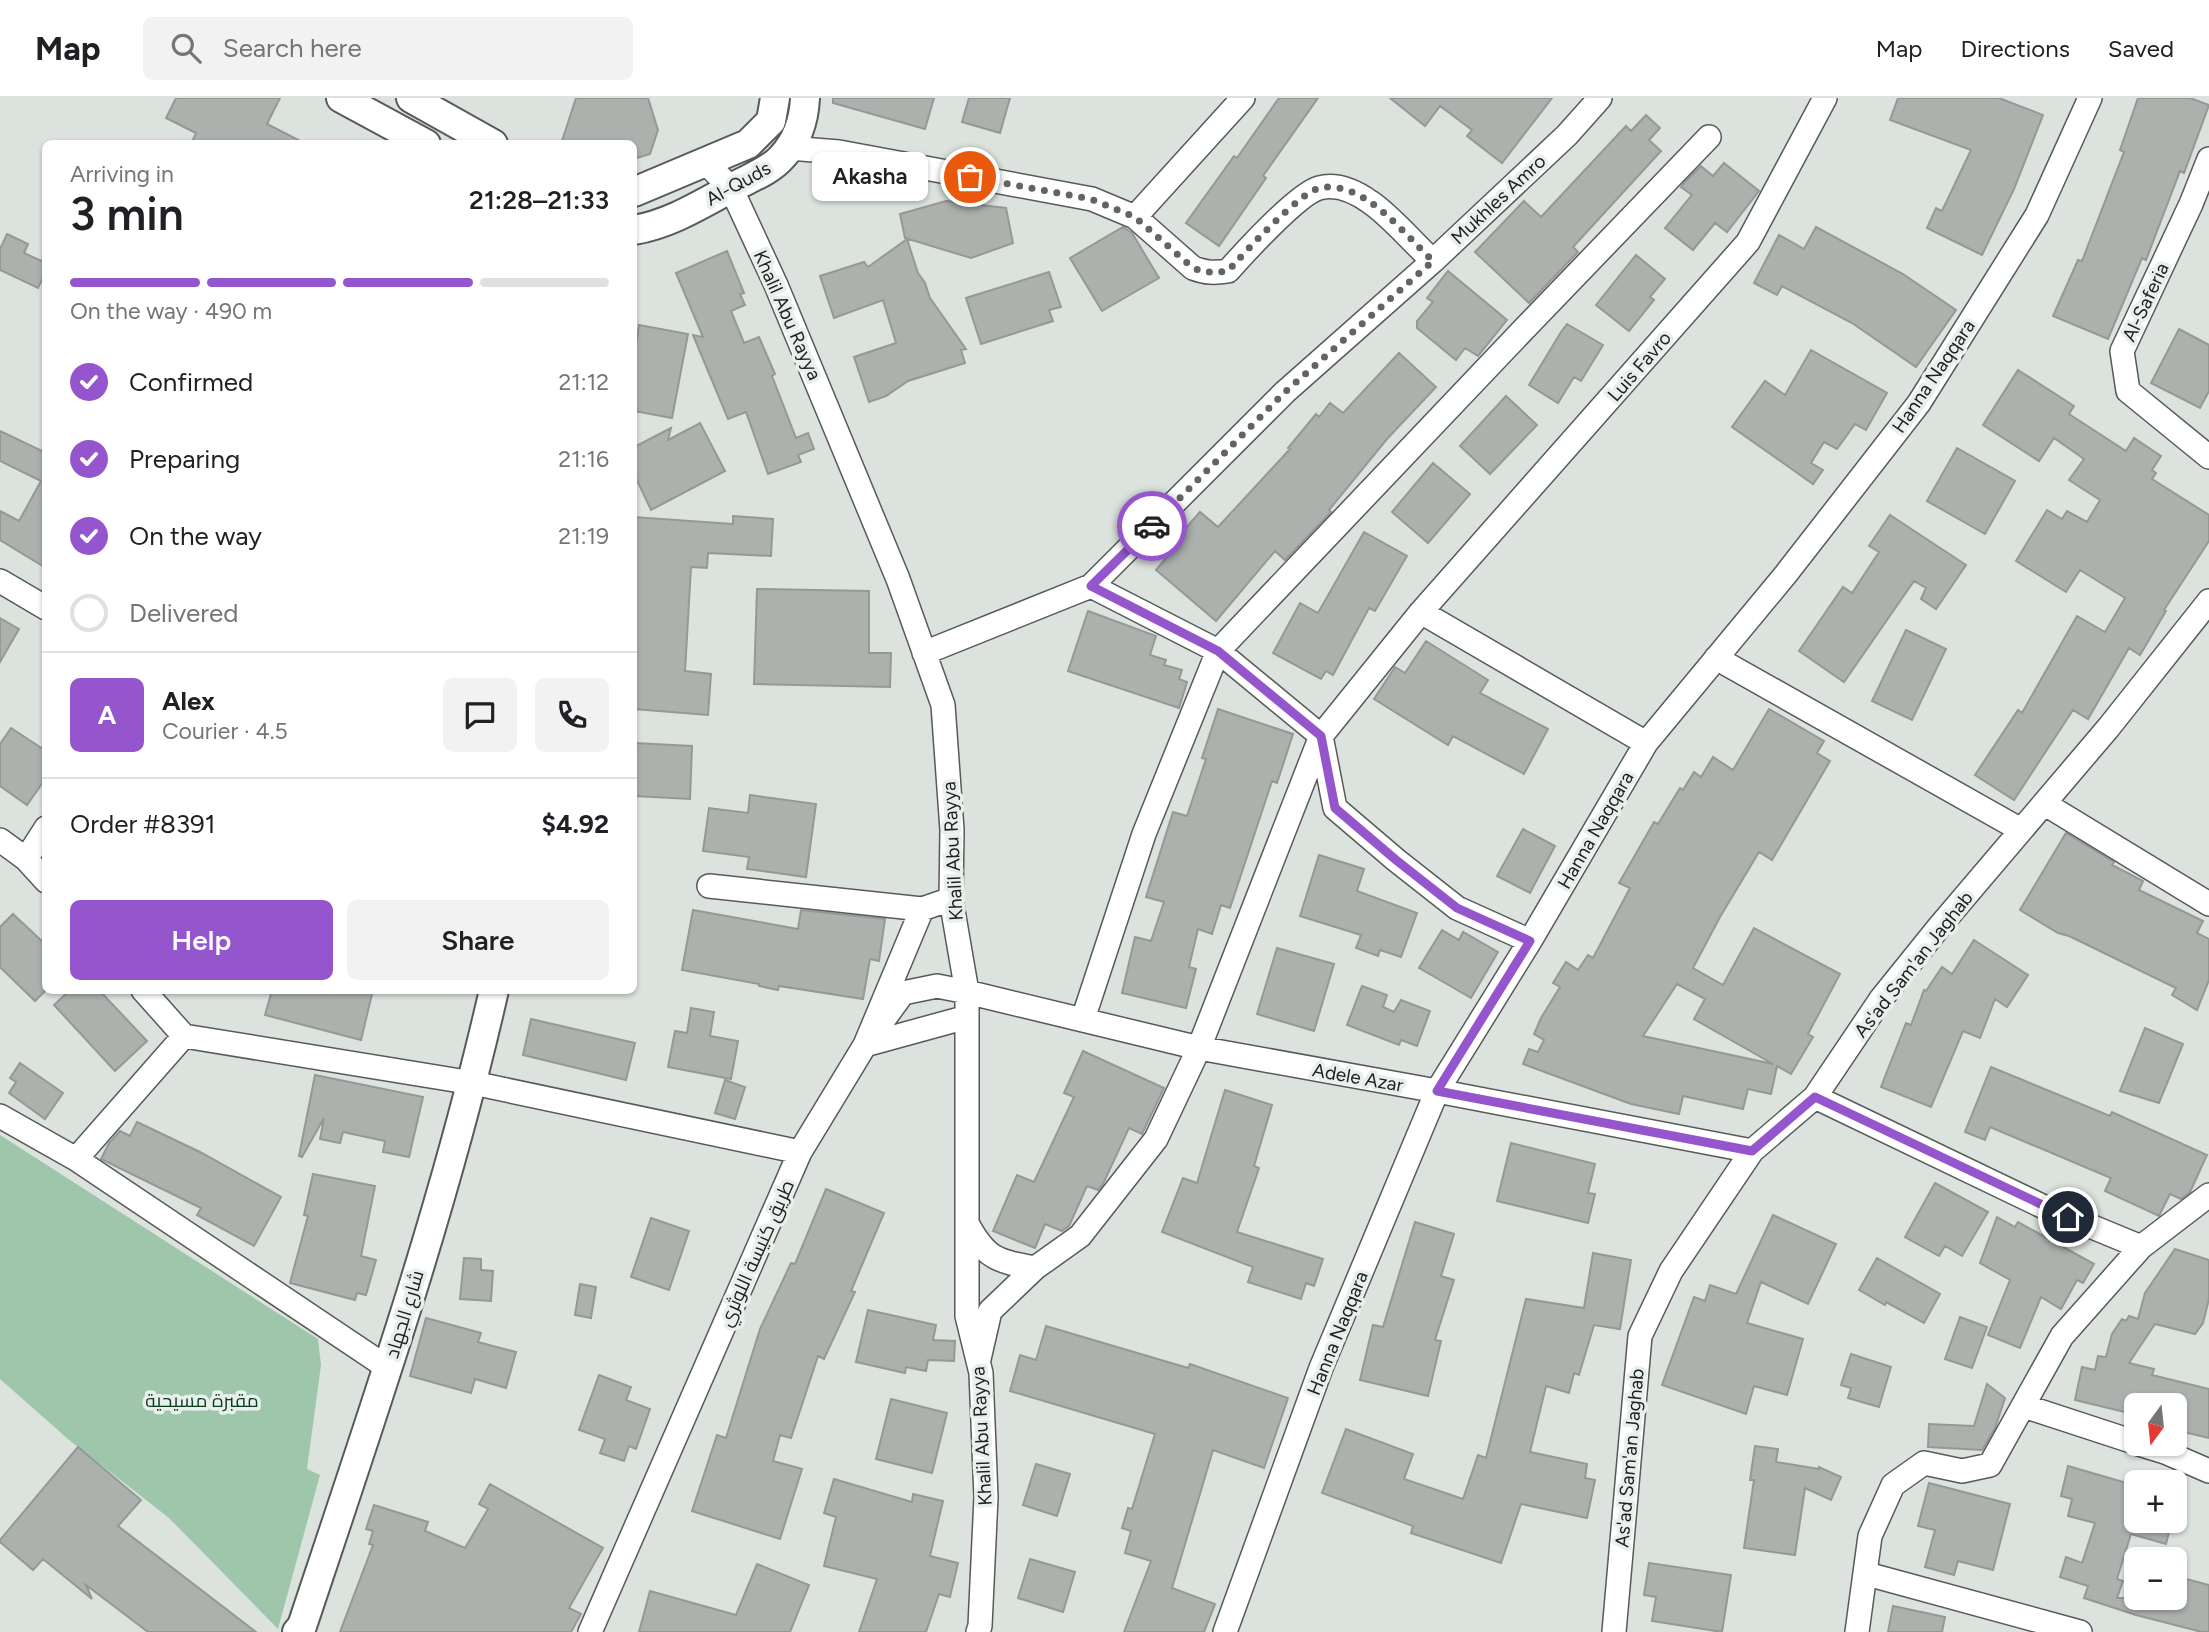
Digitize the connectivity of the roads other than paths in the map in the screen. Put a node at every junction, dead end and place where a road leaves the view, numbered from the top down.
1 (341, 98) edge
2 (411, 98) edge
3 (775, 98) edge
4 (805, 98) edge
5 (1243, 98) edge
6 (1600, 98) edge
7 (1825, 98) edge
8 (2090, 98) edge
9 (1709, 137) dead end
10 (419, 140) edge
11 (486, 140) edge
12 (789, 148) junction
13 (2209, 159) edge
14 (705, 162) junction
15 (731, 188) junction
16 (637, 191) edge
17 (1135, 217) junction
18 (637, 230) edge
19 (1433, 261) junction
20 (2209, 457) edge
21 (0, 581) edge
22 (1091, 586) junction
23 (2209, 601) edge
24 (42, 606) edge
25 (1421, 612) junction
26 (1218, 651) junction
27 (924, 653) junction
28 (1716, 658) junction
29 (1321, 736) junction
30 (1646, 743) junction
31 (2045, 804) junction
32 (2021, 830) junction
33 (42, 834) edge
34 (0, 839) edge
35 (26, 859) junction
36 (42, 877) edge
37 (709, 886) dead end
38 (950, 899) junction
39 (2209, 904) edge
40 (922, 909) junction
41 (1530, 941) junction
42 (967, 992) junction
43 (147, 994) edge
44 (493, 994) edge
45 (967, 1017) junction
46 (1083, 1019) junction
47 (184, 1036) junction
48 (865, 1045) junction
49 (1199, 1048) junction
50 (473, 1083) junction
51 (1437, 1091) junction
52 (1815, 1097) junction
53 (0, 1116) edge
54 (1752, 1151) junction
55 (800, 1152) junction
56 (76, 1159) junction
57 (2209, 1195) edge
58 (967, 1223) junction
59 (2141, 1247) junction
60 (1035, 1268) junction
61 (978, 1363) junction
62 (388, 1368) junction
63 (2024, 1406) junction
64 (2124, 1438) edge
65 (2174, 1456) edge
66 (2209, 1471) edge
67 (1867, 1574) junction
68 (986, 1630) edge
69 (297, 1632) edge
70 (590, 1632) edge
71 (1225, 1632) edge
72 (1614, 1632) edge
73 (1857, 1632) edge
74 (2080, 1632) edge

1 - 10 street
2 - 11 street
3 - 14 street, Al-Quds
4 - 12 street, Al-Quds
5 - 17 street
6 - 19 street, Mukhles Amro
7 - 25 street, Luis Favro
8 - 28 street, Hanna Naqqara
9 - 26 street
12 - 15 street, Al-Quds
12 - 17 street
13 - 20 street, Al-Saferia
14 - 15 street, Khalil Abu Rayya
14 - 16 street, Al-Quds
15 - 18 street, Al-Quds
15 - 27 street, Khalil Abu Rayya
17 - 19 street
19 - 22 street, Mukhles Amro
21 - 24 street
22 - 26 street
22 - 27 street
23 - 31 street, As'ad Sam'an Jaghab
25 - 29 street, Luis Favro
25 - 30 street
26 - 29 street
26 - 46 street
27 - 38 street, Khalil Abu Rayya
28 - 30 street, Hanna Naqqara
28 - 32 street
29 - 41 street
29 - 49 street, Luis Favro
30 - 41 street, Hanna Naqqara
31 - 32 street, As'ad Sam'an Jaghab
31 - 39 street
32 - 52 street, As'ad Sam'an Jaghab
33 - 35 street
34 - 35 street
35 - 36 street
37 - 40 street
38 - 40 street
38 - 42 street, Khalil Abu Rayya
40 - 48 street, طريق كنيسة اللوثري
41 - 51 street, Hanna Naqqara
42 - 45 street, Khalil Abu Rayya
42 - 46 street, Adele Azar
42 - 48 street, Adele Azar
43 - 47 street
44 - 50 street, شارع الجهاد
45 - 48 street
45 - 58 street, Khalil Abu Rayya
46 - 49 street, Adele Azar
47 - 50 street
47 - 56 street
48 - 55 street, طريق كنيسة اللوثري
49 - 51 street, Adele Azar
49 - 60 street, Luis Favro
50 - 55 street
50 - 62 street, شارع الجهاد
51 - 54 street, Adele Azar
51 - 71 street, Hanna Naqqara
52 - 54 street, As'ad Sam'an Jaghab
52 - 59 street
53 - 56 street
54 - 72 street, As'ad Sam'an Jaghab
55 - 70 street, طريق كنيسة اللوثري
56 - 62 street
57 - 59 street
58 - 60 street
58 - 61 street, Khalil Abu Rayya
59 - 63 street
60 - 61 street, Luis Favro
61 - 68 street, Khalil Abu Rayya
62 - 69 street, شارع الجهاد
63 - 64 street
63 - 67 street
65 - 66 street
67 - 73 street
67 - 74 street

